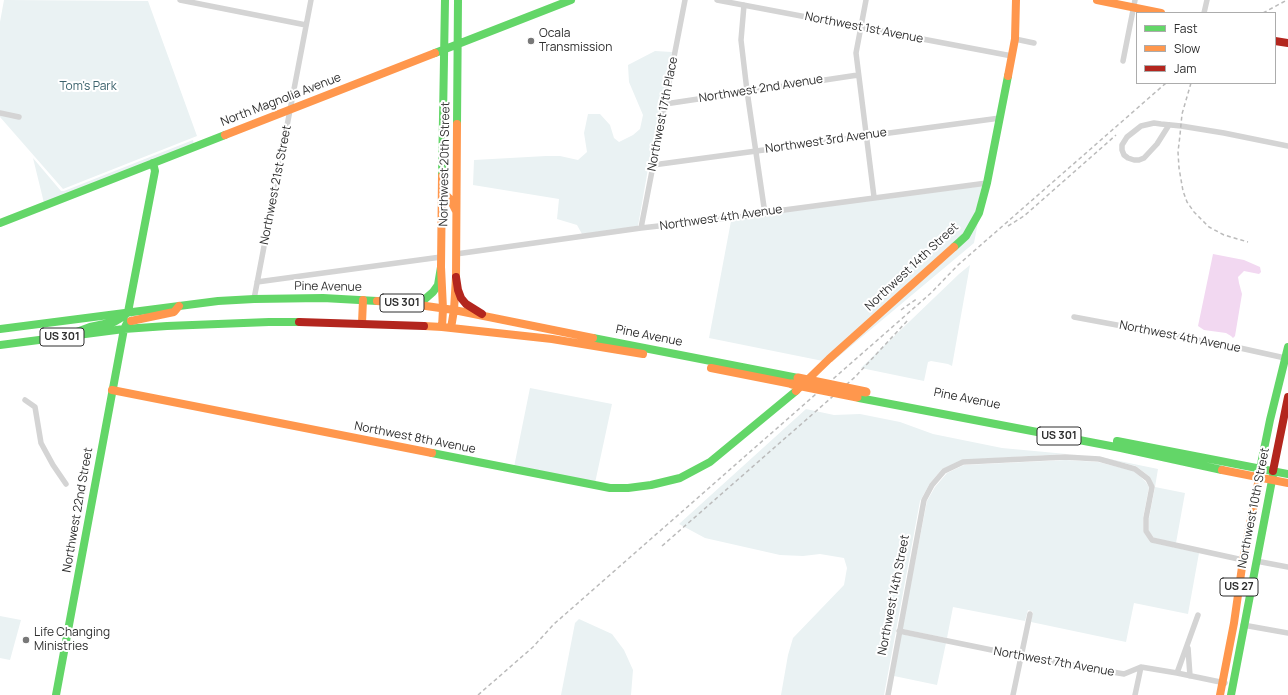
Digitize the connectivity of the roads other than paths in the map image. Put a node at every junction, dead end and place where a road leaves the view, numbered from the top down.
1 (180, 0) edge
2 (311, 0) edge
3 (445, 0) edge
4 (458, 0) edge
5 (571, 0) edge
6 (685, 0) edge
7 (717, 0) edge
8 (866, 0) edge
9 (1016, 0) edge
10 (1097, 0) edge
11 (1207, 0) edge
12 (1134, 4) edge
13 (744, 5) junction
14 (1158, 12) edge
15 (1204, 12) edge
16 (306, 25) junction
17 (861, 28) junction
18 (1015, 39) junction
19 (1276, 41) edge
20 (1034, 43) dead end
21 (1288, 43) edge
22 (458, 44) junction
23 (444, 49) junction
24 (1012, 56) junction
25 (1123, 61) dead end
26 (858, 75) junction
27 (747, 91) junction
28 (665, 104) junction
29 (290, 110) junction
30 (0, 113) edge
31 (19, 117) dead end
32 (1000, 118) junction
33 (1169, 125) junction
34 (867, 136) junction
35 (1288, 146) edge
36 (756, 151) junction
37 (153, 163) junction
38 (653, 165) junction
39 (986, 183) junction
40 (442, 191) junction
41 (874, 197) junction
42 (457, 214) junction
43 (765, 214) junction
44 (0, 223) edge
45 (641, 228) junction
46 (456, 254) junction
47 (441, 257) junction
48 (441, 267) junction
49 (456, 277) junction
50 (257, 282) junction
51 (254, 299) junction
52 (363, 300) junction
53 (412, 304) junction
54 (179, 306) junction
55 (443, 308) junction
56 (454, 310) junction
57 (128, 312) junction
58 (486, 317) junction
59 (1074, 317) dead end
60 (362, 323) junction
61 (446, 327) junction
62 (0, 329) edge
63 (124, 329) junction
64 (555, 330) junction
65 (61, 337) junction
66 (552, 339) junction
67 (0, 345) edge
68 (1288, 347) edge
69 (1285, 358) junction
70 (795, 381) junction
71 (112, 390) junction
72 (862, 395) junction
73 (1288, 397) edge
74 (25, 400) dead end
75 (710, 462) joint
76 (1260, 469) junction
77 (1274, 471) junction
78 (1288, 474) edge
79 (1259, 478) junction
80 (1271, 481) junction
81 (1288, 483) edge
82 (66, 484) dead end
83 (1243, 560) junction
84 (1256, 561) junction
85 (1288, 567) edge
86 (1030, 614) dead end
87 (1198, 615) dead end
88 (1234, 623) junction
89 (1244, 625) junction
90 (899, 631) junction
91 (1288, 633) edge
92 (1188, 644) junction
93 (1021, 656) junction
94 (1141, 667) junction
95 (1177, 673) junction
96 (1190, 676) junction
97 (1222, 683) junction
98 (1233, 685) junction
99 (56, 695) edge
100 (888, 695) edge
101 (1013, 695) edge
102 (1135, 695) edge
103 (1220, 695) edge
104 (1231, 695) edge

1 - 16 street
2 - 16 street, Northwest 21st Street
3 - 23 main road, Northwest 20th Street
4 - 22 main road, Northwest 20th Street
5 - 22 main road, North Magnolia Avenue
6 - 28 street, Northwest 17th Place
7 - 13 street, Northwest 1st Avenue
8 - 17 street
9 - 18 main road, Northwest 14th Street
10 - 12 main road
11 - 15 street
12 - 14 main road
12 - 25 street
13 - 17 street, Northwest 1st Avenue
13 - 27 street
16 - 29 street, Northwest 21st Street
17 - 24 street, Northwest 1st Avenue
17 - 26 street
18 - 20 street
18 - 24 main road, Northwest 14th Street
19 - 21 main road
22 - 23 main road, North Magnolia Avenue
22 - 42 main road, Northwest 20th Street
23 - 29 main road, North Magnolia Avenue
23 - 40 main road, Northwest 20th Street
24 - 32 main road, Northwest 14th Street
26 - 27 street, Northwest 2nd Avenue
26 - 34 street
27 - 28 street, Northwest 2nd Avenue
27 - 36 street
28 - 38 street, Northwest 17th Place
29 - 37 main road, North Magnolia Avenue
29 - 50 street, Northwest 21st Street
30 - 31 street
32 - 34 street, Northwest 3rd Avenue
32 - 39 main road, Northwest 14th Street
33 - 33 street
33 - 35 street
34 - 36 street, Northwest 3rd Avenue
34 - 41 street
36 - 38 street, Northwest 3rd Avenue
36 - 43 street
37 - 44 main road, North Magnolia Avenue
37 - 57 main road
38 - 45 street, Northwest 17th Place
39 - 41 street, Northwest 4th Avenue
39 - 75 main road, Northwest 14th Street
40 - 42 main road
40 - 47 main road, Northwest 20th Street
41 - 43 street, Northwest 4th Avenue
42 - 46 main road, Northwest 20th Street
43 - 45 street, Northwest 4th Avenue
45 - 46 street, Northwest 4th Avenue
46 - 49 main road, Northwest 20th Street
47 - 48 main road, Northwest 20th Street
47 - 50 street
48 - 53 main road
48 - 55 main road, Northwest 20th Street
49 - 56 main road, Northwest 20th Street
49 - 58 main road
50 - 51 street, Northwest 21st Street
51 - 52 main road, Pine Avenue / US 301
51 - 54 main road, Pine Avenue / US 301
52 - 53 main road, Pine Avenue / US 301
52 - 60 main road
53 - 55 main road, Pine Avenue / US 301
54 - 57 main road, Pine Avenue / US 301
54 - 63 main road
55 - 56 main road, Pine Avenue / US 301
55 - 61 main road, Northwest 20th Street
56 - 58 main road, Pine Avenue / US 301
56 - 61 main road, Northwest 20th Street
57 - 62 main road, Pine Avenue / US 301
57 - 65 main road
58 - 64 main road, Pine Avenue / US 301
59 - 69 street, Northwest 4th Avenue
60 - 61 main road, Pine Avenue / US 301
60 - 63 main road, Pine Avenue / US 301
61 - 66 main road, Pine Avenue / US 301
63 - 65 main road, Pine Avenue / US 301
63 - 71 main road, Northwest 22nd Street
64 - 66 main road
64 - 70 main road, Pine Avenue / US 301
65 - 67 main road, Pine Avenue / US 301
66 - 70 main road, Pine Avenue / US 301
68 - 69 main road, Northwest 10th Street
69 - 76 main road, Northwest 10th Street
70 - 72 main road, Pine Avenue / US 301, bridge
71 - 75 main road, Northwest 8th Avenue
71 - 99 main road, Northwest 22nd Street
72 - 76 main road, Pine Avenue / US 301
72 - 79 main road, Pine Avenue / US 301
73 - 77 main road, Northwest 10th Street
74 - 82 street
76 - 77 main road, Pine Avenue
76 - 79 main road, Northwest 10th Street / US 27
77 - 78 main road, Pine Avenue
77 - 80 main road, Northwest 10th Street
79 - 80 main road, Pine Avenue / US 301
79 - 83 main road, Northwest 10th Street / US 27
80 - 81 main road, Pine Avenue
80 - 84 main road, Northwest 10th Street / US 27
83 - 88 main road, Northwest 10th Street / US 27
83 - 90 street, Northwest 14th Street
84 - 85 street
84 - 89 main road, Northwest 10th Street / US 27
86 - 93 street
87 - 92 street
88 - 89 street
88 - 97 main road, Northwest 10th Street / US 27
89 - 91 street
89 - 98 main road, Northwest 10th Street / US 27
90 - 93 street, Northwest 7th Avenue
90 - 100 street, Northwest 14th Street
92 - 95 street
92 - 96 street
93 - 94 street, Northwest 7th Avenue
93 - 101 street
94 - 95 street, Northwest 7th Avenue
94 - 102 street
95 - 96 street, Northwest 7th Avenue
96 - 97 street, Northwest 7th Avenue
97 - 98 street, Northwest 7th Avenue
97 - 103 main road, Northwest 10th Street / US 27
98 - 104 main road, Northwest 10th Street / US 27

